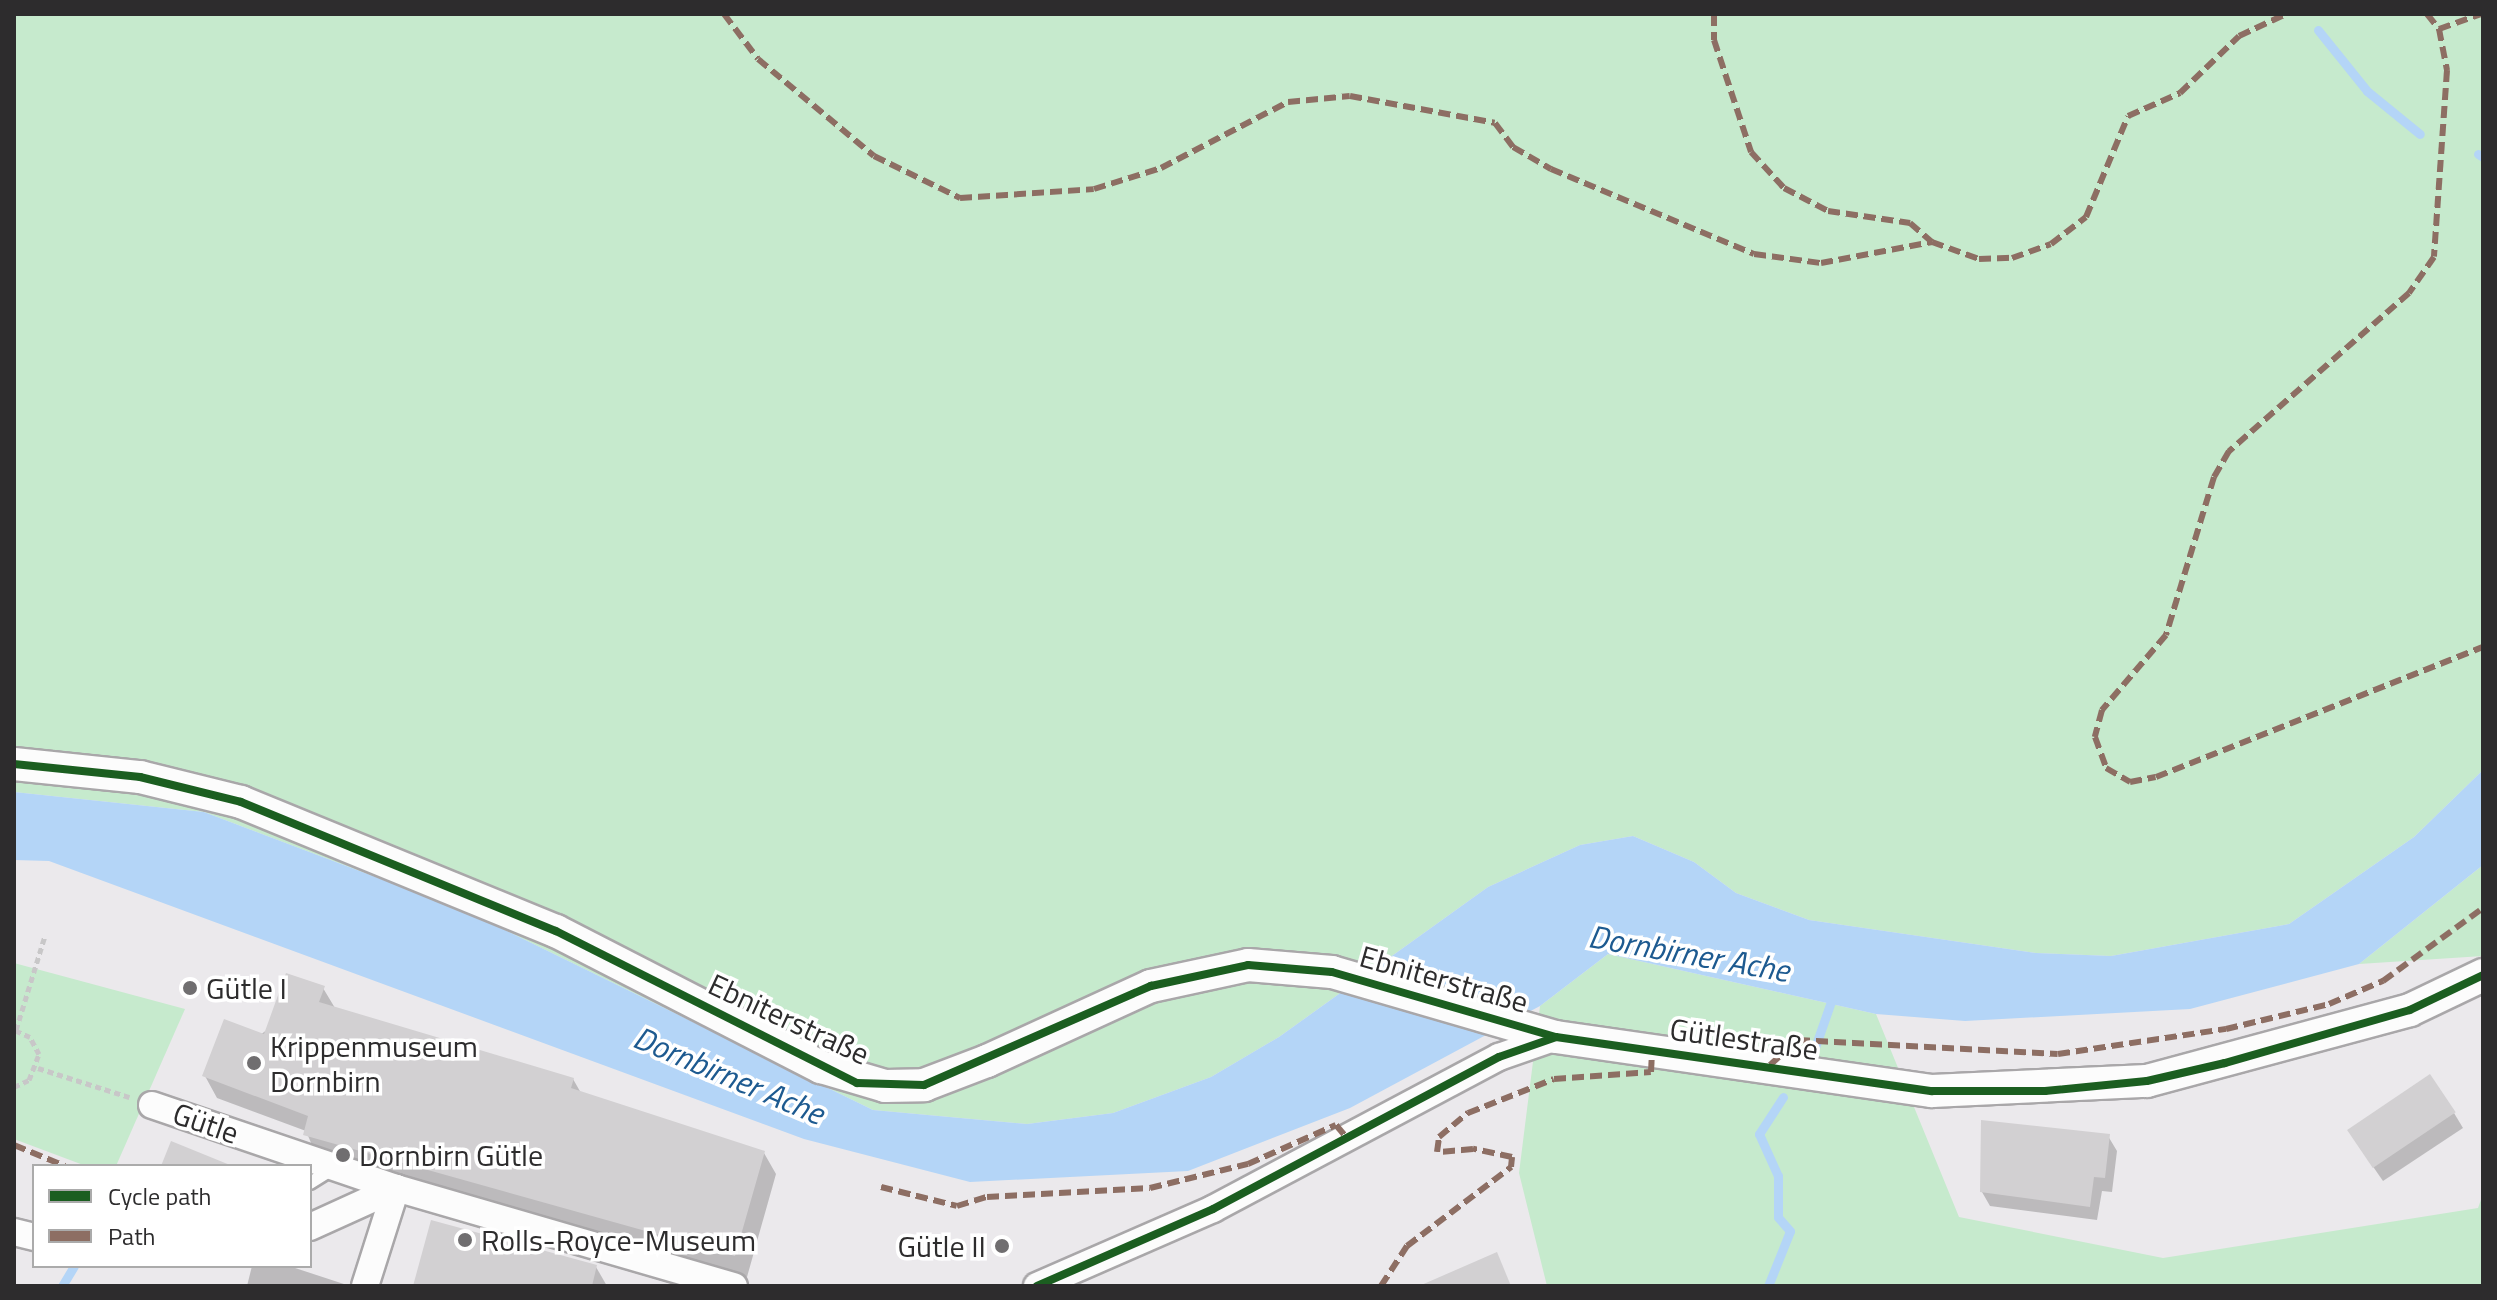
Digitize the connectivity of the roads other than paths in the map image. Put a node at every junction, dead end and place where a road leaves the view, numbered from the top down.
1 (14, 764) edge
2 (2483, 975) edge
3 (1556, 1037) junction
4 (152, 1105) road end
5 (334, 1168) junction
6 (312, 1182) edge
7 (396, 1188) junction
8 (312, 1226) edge
9 (365, 1286) edge
10 (734, 1286) edge
11 (1037, 1286) edge

1 - 3 street, Ebniterstraße
2 - 3 street, Gütlestraße
3 - 11 street, Gütlestraße
4 - 5 street, Gütle
5 - 6 lane
5 - 7 street, Gütle
7 - 8 street
7 - 9 street
7 - 10 street

